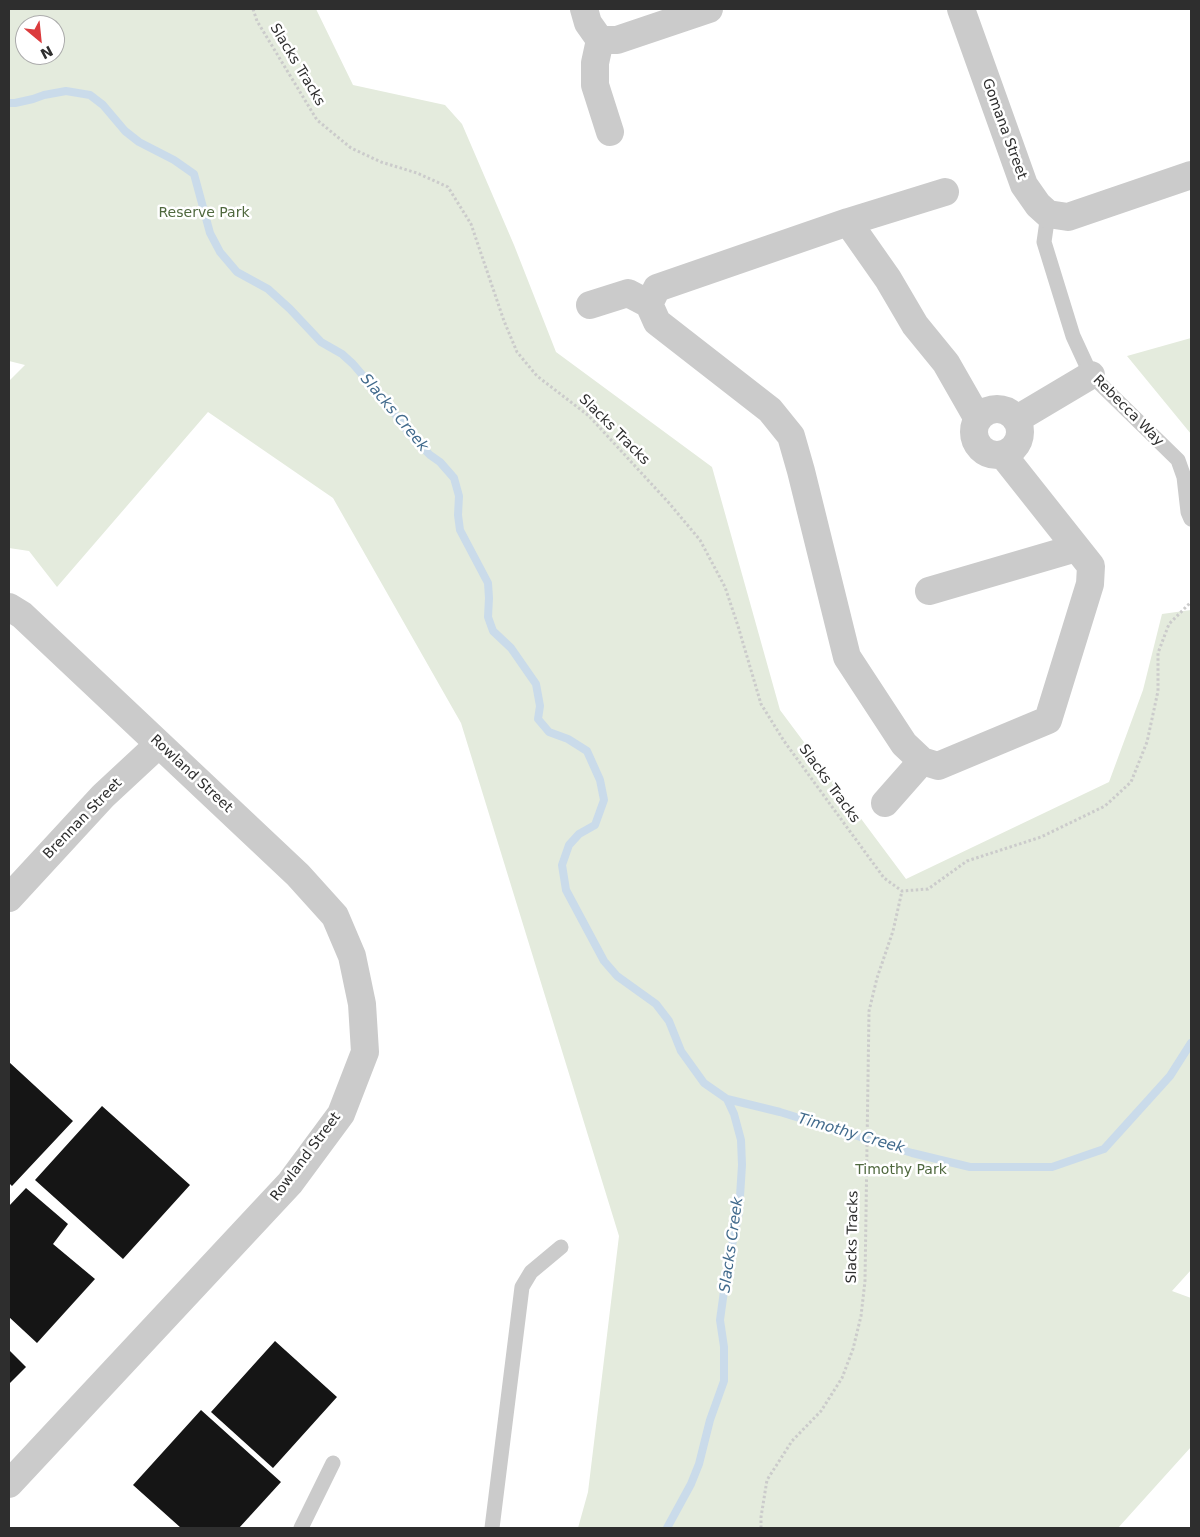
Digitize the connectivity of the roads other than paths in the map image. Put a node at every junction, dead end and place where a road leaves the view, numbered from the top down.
1 (584, 9) edge
2 (709, 9) edge
3 (961, 9) edge
4 (600, 40) junction
5 (610, 132) dead end
6 (1191, 174) edge
7 (945, 192) dead end
8 (1048, 214) junction
9 (848, 222) junction
10 (649, 304) junction
11 (590, 305) dead end
12 (1091, 375) junction
13 (978, 419) junction
14 (1017, 419) junction
15 (1003, 455) junction
16 (1191, 519) edge
17 (1076, 548) junction
18 (929, 591) dead end
19 (9, 607) edge
20 (159, 744) junction
21 (922, 761) junction
22 (885, 803) dead end
23 (9, 898) edge
24 (561, 1247) dead end
25 (333, 1463) dead end
26 (9, 1484) edge
27 (300, 1528) edge
28 (492, 1528) edge

1 - 4 street
2 - 4 street
3 - 8 street, Gomana Street
4 - 5 street
6 - 8 street
7 - 9 street
8 - 12 lane, Rebecca Way
9 - 10 street
9 - 13 street
10 - 11 street
10 - 21 street
12 - 14 street
12 - 16 lane, Rebecca Way
13 - 14 street
13 - 15 street
14 - 15 street
15 - 17 street
17 - 18 street
17 - 21 street
19 - 20 street, Rowland Street
20 - 23 street, Brennan Street
20 - 26 street, Rowland Street
21 - 22 street
24 - 28 lane
25 - 27 lane

